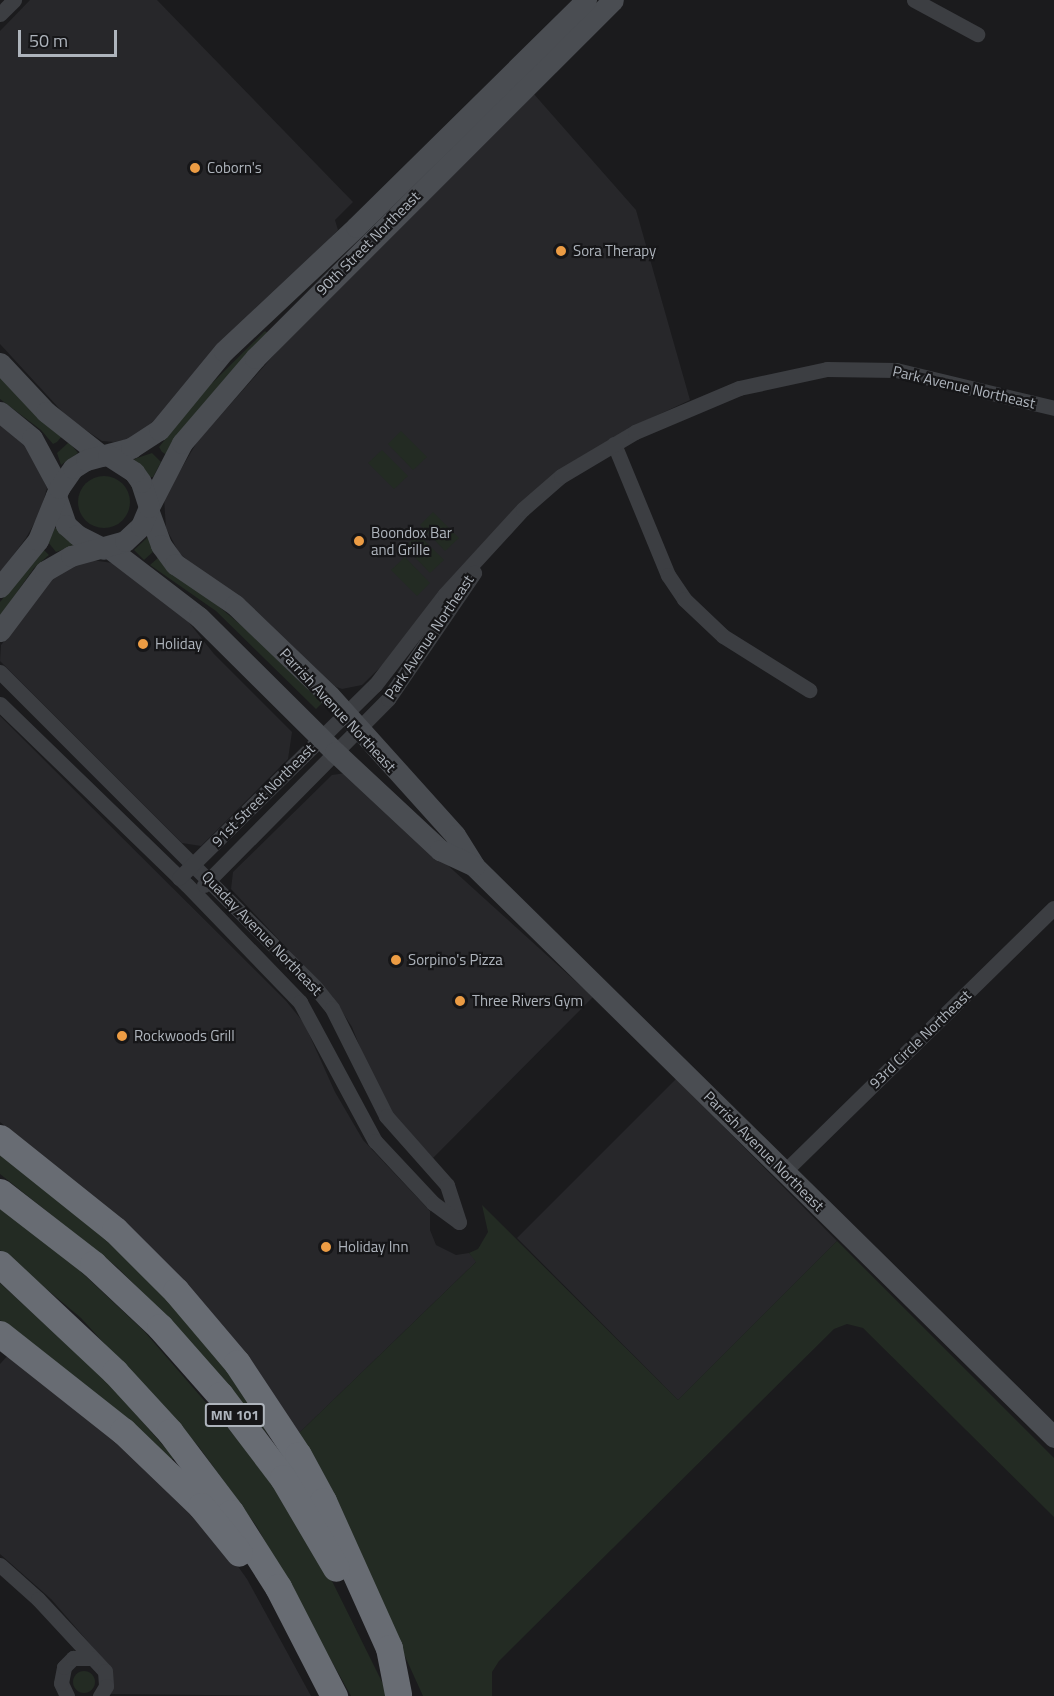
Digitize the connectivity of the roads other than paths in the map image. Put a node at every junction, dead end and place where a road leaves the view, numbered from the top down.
1 (14, 0) edge
2 (586, 0) edge
3 (613, 0) edge
4 (914, 0) edge
5 (0, 14) edge
6 (977, 34) dead end
7 (0, 363) edge
8 (1054, 408) edge
9 (0, 412) edge
10 (614, 444) junction
11 (105, 456) junction
12 (57, 492) junction
13 (149, 509) junction
14 (106, 549) junction
15 (0, 587) edge
16 (0, 631) edge
17 (0, 672) edge
18 (809, 690) dead end
19 (0, 704) edge
20 (351, 722) junction
21 (327, 745) junction
22 (194, 863) junction
23 (474, 866) junction
24 (180, 878) junction
25 (210, 879) junction
26 (195, 894) junction
27 (1054, 908) edge
28 (0, 1138) edge
29 (785, 1171) junction
30 (0, 1192) edge
31 (0, 1264) edge
32 (0, 1334) edge
33 (1054, 1437) edge
34 (0, 1565) edge
35 (90, 1658) junction
36 (399, 1695) edge
37 (67, 1696) edge
38 (100, 1696) edge
39 (328, 1696) edge
40 (334, 1696) edge

1 - 5 street
2 - 11 main road, 90th Street Northeast
3 - 13 main road, 90th Street Northeast
4 - 6 street
7 - 11 main road
8 - 10 street, Park Avenue Northeast
9 - 12 main road
10 - 18 street
10 - 20 street, Park Avenue Northeast
11 - 12 main road
11 - 13 main road
12 - 14 main road
12 - 15 main road
13 - 14 main road
13 - 20 main road, Parrish Avenue Northeast
14 - 16 main road
14 - 21 main road, Parrish Avenue Northeast
17 - 22 street, Quaday Avenue Northeast
19 - 24 street, Quaday Avenue Northeast
20 - 21 street, Park Avenue Northeast
20 - 23 main road, Parrish Avenue Northeast
21 - 22 street, 91st Street Northeast
21 - 23 main road, Parrish Avenue Northeast
21 - 25 street, 91st Street Northeast
22 - 24 street, 91st Street Northeast
22 - 25 street, Quaday Avenue Northeast
23 - 29 main road, Parrish Avenue Northeast
24 - 26 street, Quaday Avenue Northeast
25 - 26 street, 91st Street Northeast
25 - 26 street, Quaday Avenue Northeast
27 - 29 street, 93rd Circle Northeast
28 - 36 highway
29 - 33 main road, Parrish Avenue Northeast
30 - 36 highway, MN 101
31 - 40 highway
32 - 39 highway
34 - 35 street
35 - 37 street
35 - 38 street

